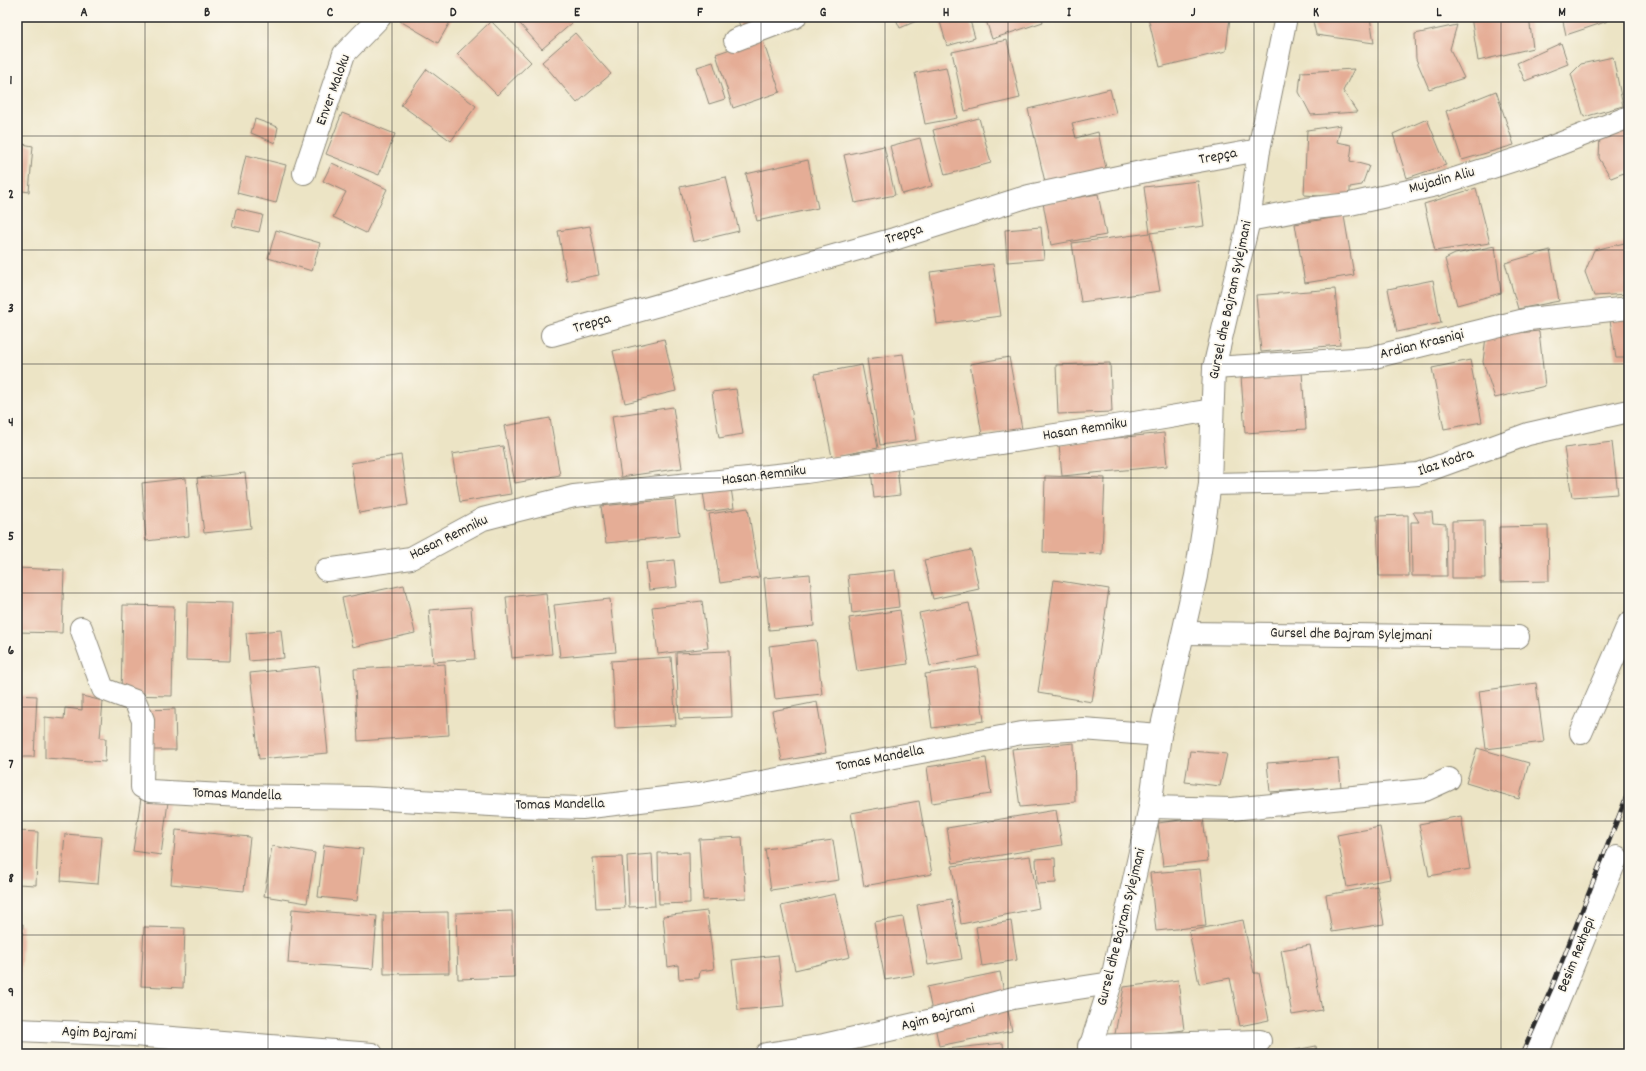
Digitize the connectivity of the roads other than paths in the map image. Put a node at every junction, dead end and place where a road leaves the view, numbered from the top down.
1 (380, 17) edge
2 (795, 17) edge
3 (1286, 17) edge
4 (735, 40) dead end
5 (1629, 117) edge
6 (1260, 150) junction
7 (304, 174) dead end
8 (1249, 220) junction
9 (1629, 308) edge
10 (552, 335) dead end
11 (1214, 368) junction
12 (1212, 410) junction
13 (1629, 411) edge
14 (1210, 484) junction
15 (326, 570) dead end
16 (1629, 623) edge
17 (81, 628) dead end
18 (1184, 633) junction
19 (1518, 637) dead end
20 (1580, 733) dead end
21 (1160, 735) junction
22 (1448, 779) dead end
23 (1150, 807) junction
24 (1617, 857) dead end
25 (1111, 983) junction
26 (17, 1030) edge
27 (1260, 1041) dead end
28 (1088, 1050) edge
29 (372, 1054) edge
30 (766, 1054) edge
31 (1537, 1054) edge

1 - 7 street, Enver Maloku
2 - 4 street
3 - 6 street, Gursel dhe Bajram Sylejmani
5 - 8 street, Mujadin Aliu
6 - 8 street, Gursel dhe Bajram Sylejmani
6 - 10 street, Trepça
8 - 11 street, Gursel dhe Bajram Sylejmani
9 - 11 street, Ardian Krasniqi
11 - 12 street, Gursel dhe Bajram Sylejmani
12 - 14 street, Gursel dhe Bajram Sylejmani
12 - 15 street, Hasan Remniku
13 - 14 street, Ilaz Kodra
14 - 18 street, Gursel dhe Bajram Sylejmani
16 - 20 street
17 - 21 street, Tomas Mandella
18 - 19 street, Gursel dhe Bajram Sylejmani
18 - 21 street, Gursel dhe Bajram Sylejmani
21 - 23 street, Gursel dhe Bajram Sylejmani
22 - 23 street
23 - 25 street, Gursel dhe Bajram Sylejmani
24 - 31 street, Besim Rexhepi
25 - 28 street, Gursel dhe Bajram Sylejmani
25 - 30 street, Agim Bajrami
26 - 29 street, Agim Bajrami
27 - 28 street, Gursel dhe Bajram Sylejmani

